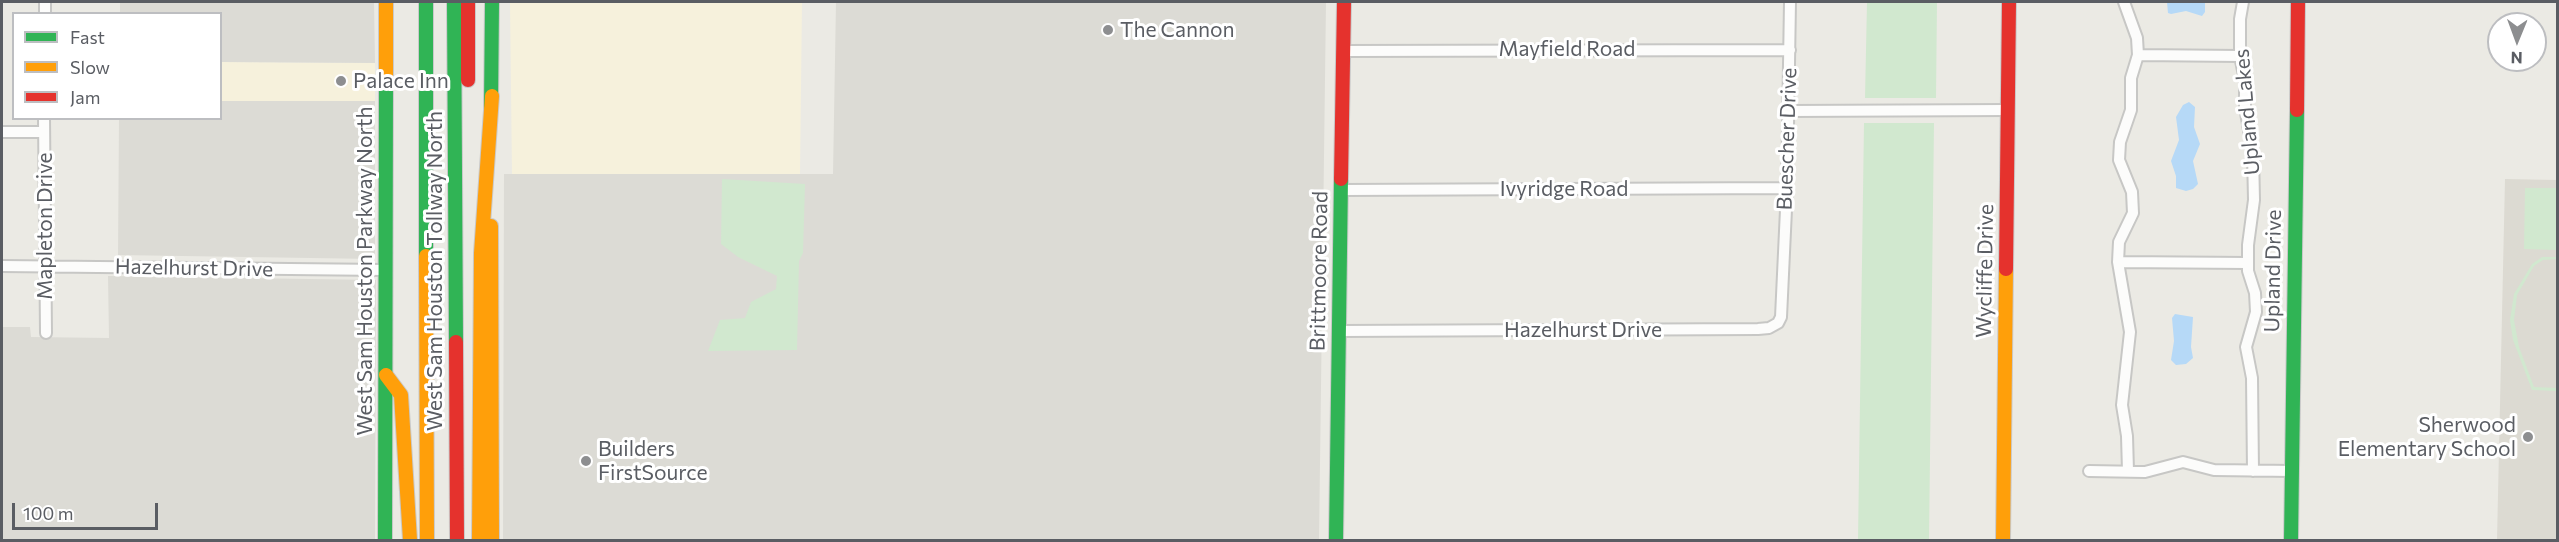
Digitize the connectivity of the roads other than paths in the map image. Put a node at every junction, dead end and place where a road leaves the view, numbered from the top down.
1 (387, 2) edge
2 (426, 2) edge
3 (454, 2) edge
4 (468, 2) edge
5 (492, 2) edge
6 (1344, 2) edge
7 (1790, 2) edge
8 (2009, 2) edge
9 (2124, 2) edge
10 (2243, 2) edge
11 (2298, 2) edge
12 (1790, 50) junction
13 (1344, 51) junction
14 (2138, 55) junction
15 (2240, 56) junction
16 (492, 96) junction
17 (2008, 110) junction
18 (1789, 111) junction
19 (44, 120) edge
20 (2, 132) edge
21 (44, 132) junction
22 (456, 171) junction
23 (1787, 188) junction
24 (1342, 190) junction
25 (2118, 262) junction
26 (2248, 263) junction
27 (2, 266) edge
28 (44, 266) junction
29 (386, 270) junction
30 (1782, 276) joint
31 (1340, 332) junction
32 (46, 333) dead end
33 (386, 375) junction
34 (2089, 471) dead end
35 (2128, 471) junction
36 (2253, 471) junction
37 (2292, 471) junction
38 (385, 540) edge
39 (410, 540) edge
40 (427, 540) edge
41 (457, 540) edge
42 (479, 540) edge
43 (492, 540) edge
44 (1336, 540) edge
45 (2003, 540) edge
46 (2291, 540) edge

1 - 29 main road, West Sam Houston Parkway North
2 - 40 main road, West Sam Houston Tollway North
3 - 22 main road, West Sam Houston Tollway North
4 - 22 main road
5 - 16 main road
6 - 13 main road, Brittmoore Road
7 - 12 street, Buescher Drive
8 - 17 main road, Wycliffe Drive
9 - 14 street
10 - 15 street, Upland Lakes
11 - 37 main road, Upland Drive
12 - 13 street, Mayfield Road
12 - 18 street, Buescher Drive
13 - 24 main road, Brittmoore Road
14 - 15 street
14 - 25 street
15 - 26 street, Upland Lakes
16 - 42 main road
16 - 43 main road
17 - 18 street
17 - 45 main road, Wycliffe Drive
18 - 23 street, Buescher Drive
19 - 21 street, Mapleton Drive
20 - 21 street
21 - 28 street, Mapleton Drive
22 - 41 main road, West Sam Houston Tollway North
23 - 24 street, Ivyridge Road
23 - 30 street, Buescher Drive
24 - 31 main road, Brittmoore Road
25 - 26 street
25 - 35 street
26 - 36 street, Upland Lakes
27 - 28 street, Hazelhurst Drive
28 - 29 street, Hazelhurst Drive
28 - 32 street, Mapleton Drive
29 - 33 main road, West Sam Houston Parkway North
30 - 31 street, Hazelhurst Drive
31 - 44 main road, Brittmoore Road
33 - 38 main road, West Sam Houston Parkway North
33 - 39 main road
34 - 35 street
35 - 36 street
36 - 37 street
37 - 46 main road, Upland Drive

